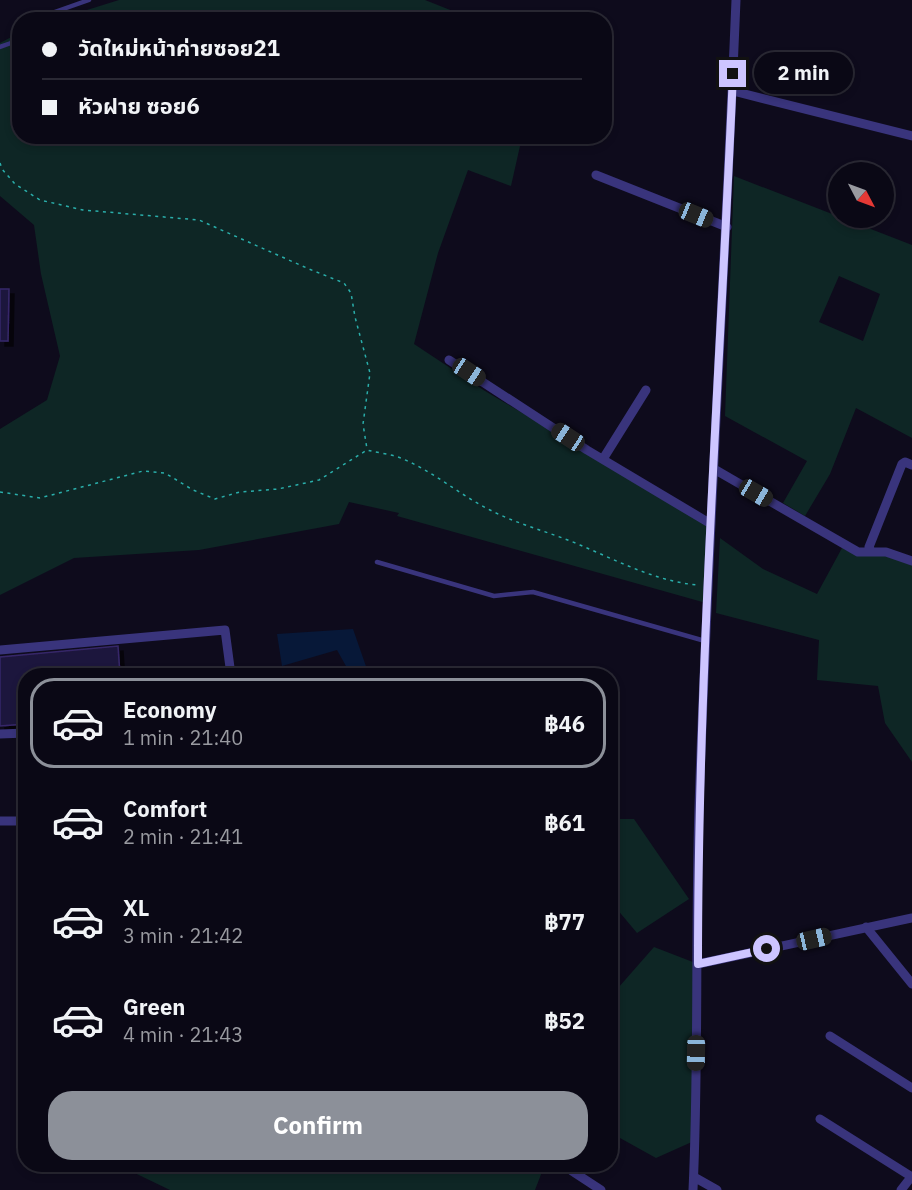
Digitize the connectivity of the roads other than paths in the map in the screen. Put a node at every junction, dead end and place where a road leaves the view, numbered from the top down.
1 (90, 0) edge
2 (736, 0) edge
3 (55, 12) edge
4 (733, 91) junction
5 (912, 136) edge
6 (596, 175) dead end
7 (727, 228) junction
8 (449, 360) dead end
9 (646, 390) dead end
10 (603, 459) junction
11 (912, 465) edge
12 (714, 469) junction
13 (711, 524) junction
14 (870, 551) junction
15 (912, 561) edge
16 (377, 562) dead end
17 (705, 641) junction
18 (0, 650) edge
19 (230, 668) edge
20 (18, 733) edge
21 (0, 734) edge
22 (0, 821) edge
23 (18, 821) edge
24 (912, 918) edge
25 (866, 927) junction
26 (698, 964) junction
27 (912, 984) edge
28 (830, 1036) dead end
29 (912, 1088) edge
30 (820, 1119) dead end
31 (574, 1172) edge
32 (912, 1176) edge
33 (694, 1178) junction
34 (601, 1190) edge
35 (693, 1190) edge
36 (717, 1190) edge
37 (901, 1190) edge

1 - 3 lane
2 - 4 street
4 - 5 street
4 - 7 street
6 - 7 street
7 - 12 street
8 - 10 street
9 - 10 street
10 - 13 street
11 - 14 street
12 - 13 street
12 - 14 street
13 - 17 street
14 - 15 street
16 - 17 lane
17 - 26 street
18 - 19 street
20 - 21 street
22 - 23 street
24 - 25 street
25 - 26 street
25 - 27 street
26 - 33 street
28 - 29 street
30 - 32 street
31 - 34 street
32 - 37 street
33 - 35 street
33 - 36 street

